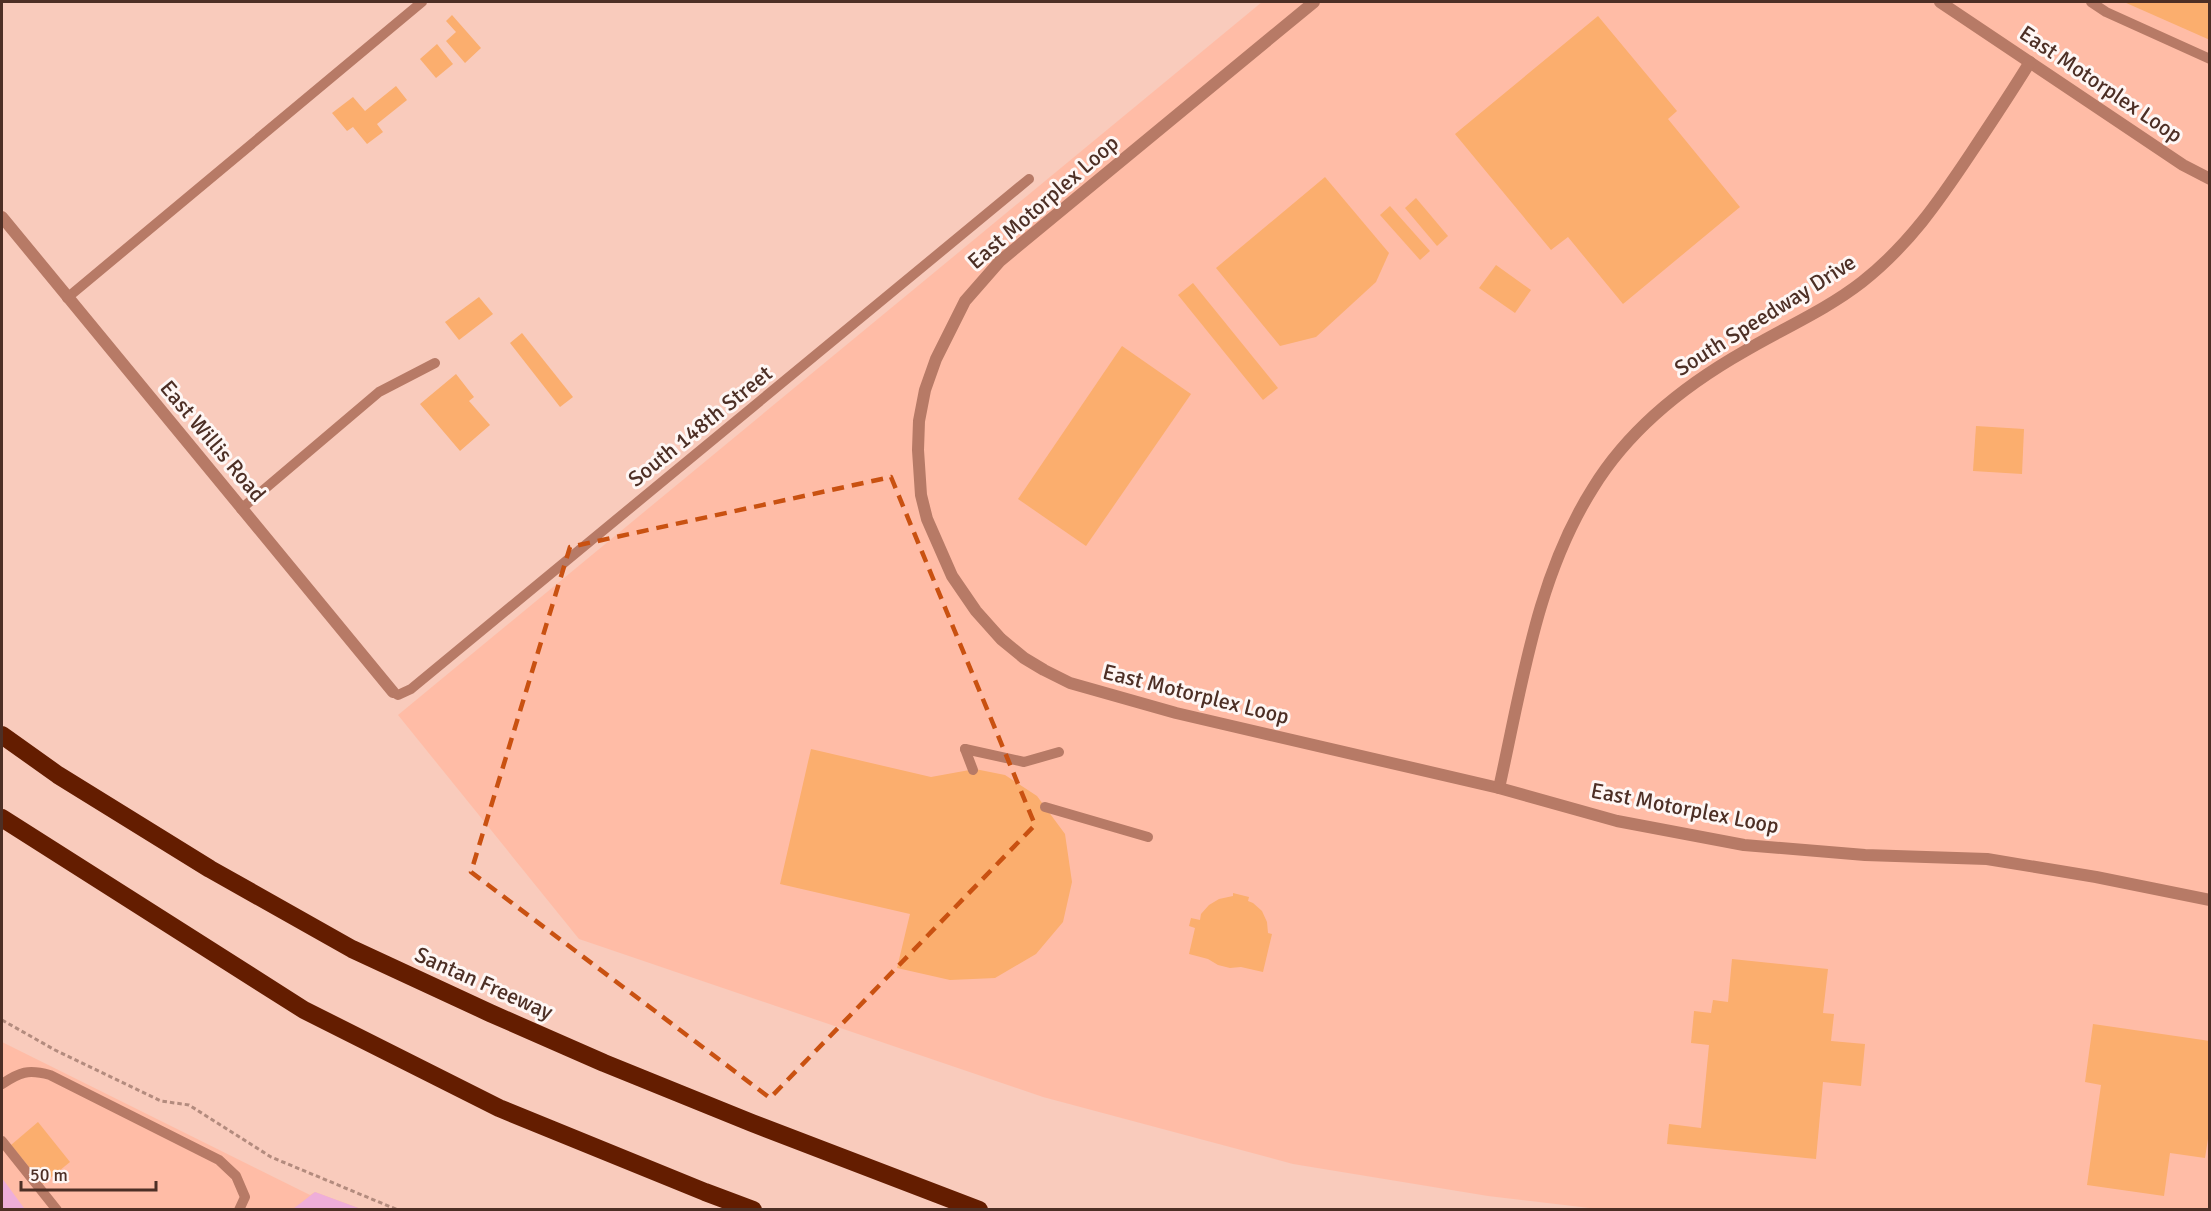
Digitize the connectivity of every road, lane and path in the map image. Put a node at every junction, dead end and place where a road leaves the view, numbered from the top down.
1 (422, 2) edge
2 (1314, 2) edge
3 (1940, 2) edge
4 (2091, 2) edge
5 (2210, 59) edge
6 (2030, 62) junction
7 (1029, 179) dead end
8 (2210, 179) edge
9 (2, 217) edge
10 (67, 298) junction
11 (435, 363) dead end
12 (241, 509) junction
13 (393, 692) joint
14 (2, 735) edge
15 (1059, 752) dead end
16 (973, 770) dead end
17 (1499, 788) junction
18 (1045, 807) dead end
19 (2, 818) edge
20 (1148, 837) dead end
21 (2210, 900) edge
22 (2, 1020) edge
23 (2, 1084) edge
24 (2, 1141) edge
25 (57, 1209) edge
26 (239, 1209) edge
27 (398, 1209) edge
28 (753, 1209) edge
29 (979, 1209) edge

1 - 10 lane
2 - 17 street, East Motorplex Loop
3 - 6 street, East Motorplex Loop
4 - 5 lane
6 - 8 street, East Motorplex Loop
6 - 17 street, South Speedway Drive
7 - 13 lane, South 148th Street
9 - 10 street, East Willis Road
10 - 12 street, East Willis Road
11 - 12 lane
12 - 13 street, East Willis Road
14 - 29 highway, Santan Freeway
15 - 16 lane
17 - 21 street, East Motorplex Loop
18 - 20 lane
19 - 28 highway
22 - 27 path
23 - 26 lane
24 - 25 lane

